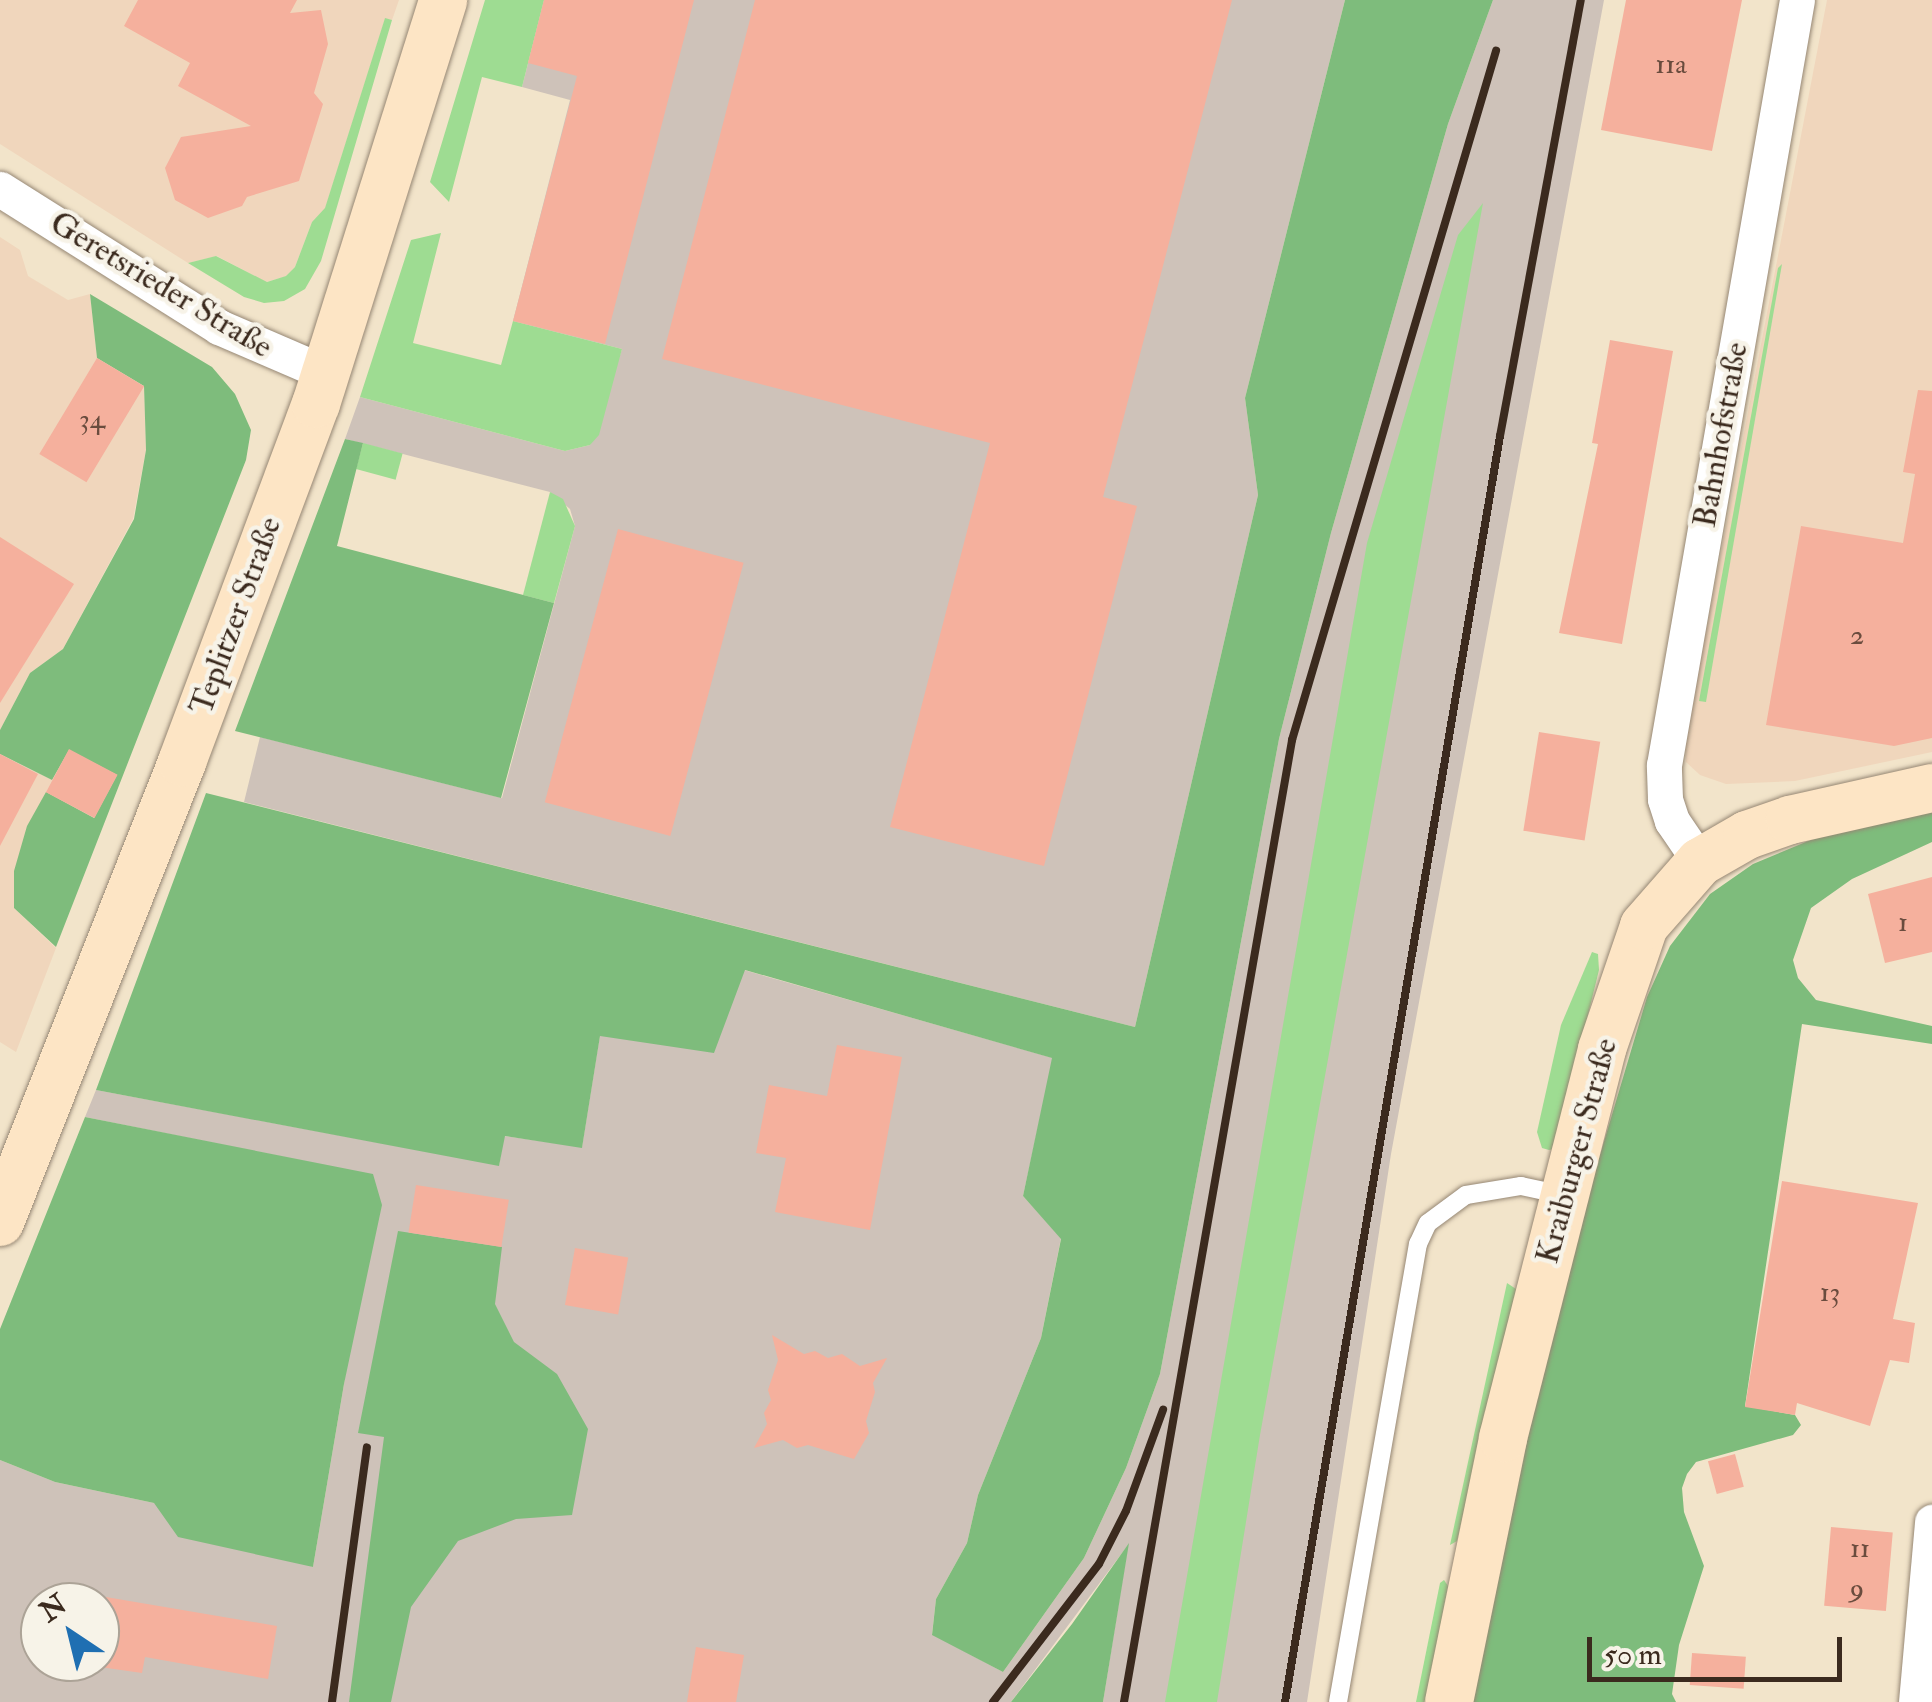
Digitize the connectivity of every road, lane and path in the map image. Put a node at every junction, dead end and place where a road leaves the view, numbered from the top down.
1 (442, 0) edge
2 (1798, 0) edge
3 (0, 189) edge
4 (326, 373) junction
5 (1932, 788) edge
6 (1700, 862) junction
7 (1565, 1195) junction
8 (0, 1222) edge
9 (1932, 1522) edge
10 (1338, 1702) edge
11 (1449, 1702) edge
12 (1916, 1702) edge

1 - 4 street, Teplitzer Straße
2 - 6 street, Bahnhofstraße
3 - 4 street, Geretsrieder Straße
4 - 8 street, Teplitzer Straße
5 - 6 street, Kraiburger Straße
6 - 7 street, Kraiburger Straße
7 - 10 lane
7 - 11 street, Kraiburger Straße
9 - 12 street

